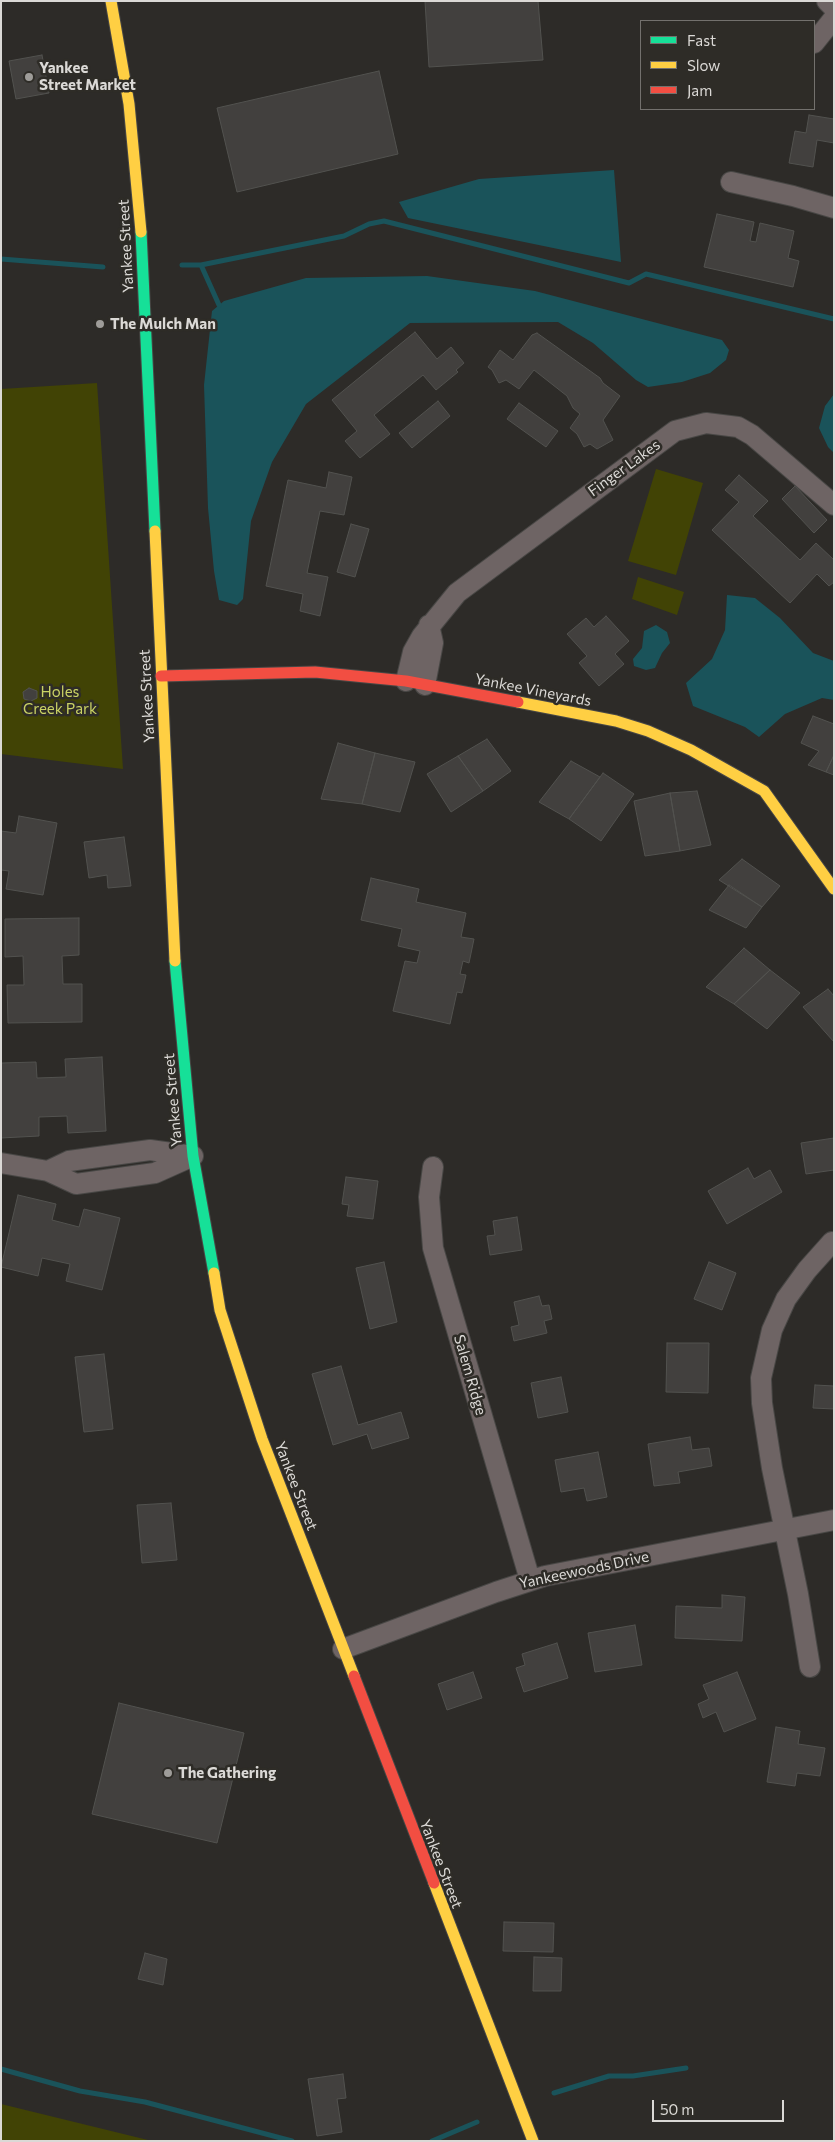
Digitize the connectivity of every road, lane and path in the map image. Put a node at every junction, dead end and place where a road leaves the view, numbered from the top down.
1 (111, 1) edge
2 (827, 1) edge
3 (834, 8) edge
4 (834, 18) edge
5 (815, 42) edge
6 (731, 182) dead end
7 (834, 208) edge
8 (834, 505) edge
9 (161, 676) junction
10 (416, 683) junction
11 (834, 889) edge
12 (193, 1156) junction
13 (1, 1164) edge
14 (433, 1167) dead end
15 (832, 1242) dead end
16 (834, 1520) edge
17 (784, 1529) junction
18 (530, 1580) junction
19 (343, 1649) junction
20 (810, 1667) dead end
21 (533, 2141) edge

1 - 9 street, Yankee Street
2 - 3 street
4 - 5 street
6 - 7 street
8 - 10 street, Finger Lakes
9 - 10 street, Yankee Vineyards
9 - 12 street, Yankee Street
10 - 11 street, Yankee Vineyards
12 - 13 street
12 - 19 street, Yankee Street
14 - 18 street, Salem Ridge
15 - 17 street
16 - 17 street, Yankeewoods Drive
17 - 18 street, Yankeewoods Drive
17 - 20 street
18 - 19 street, Yankeewoods Drive
19 - 21 street, Yankee Street

